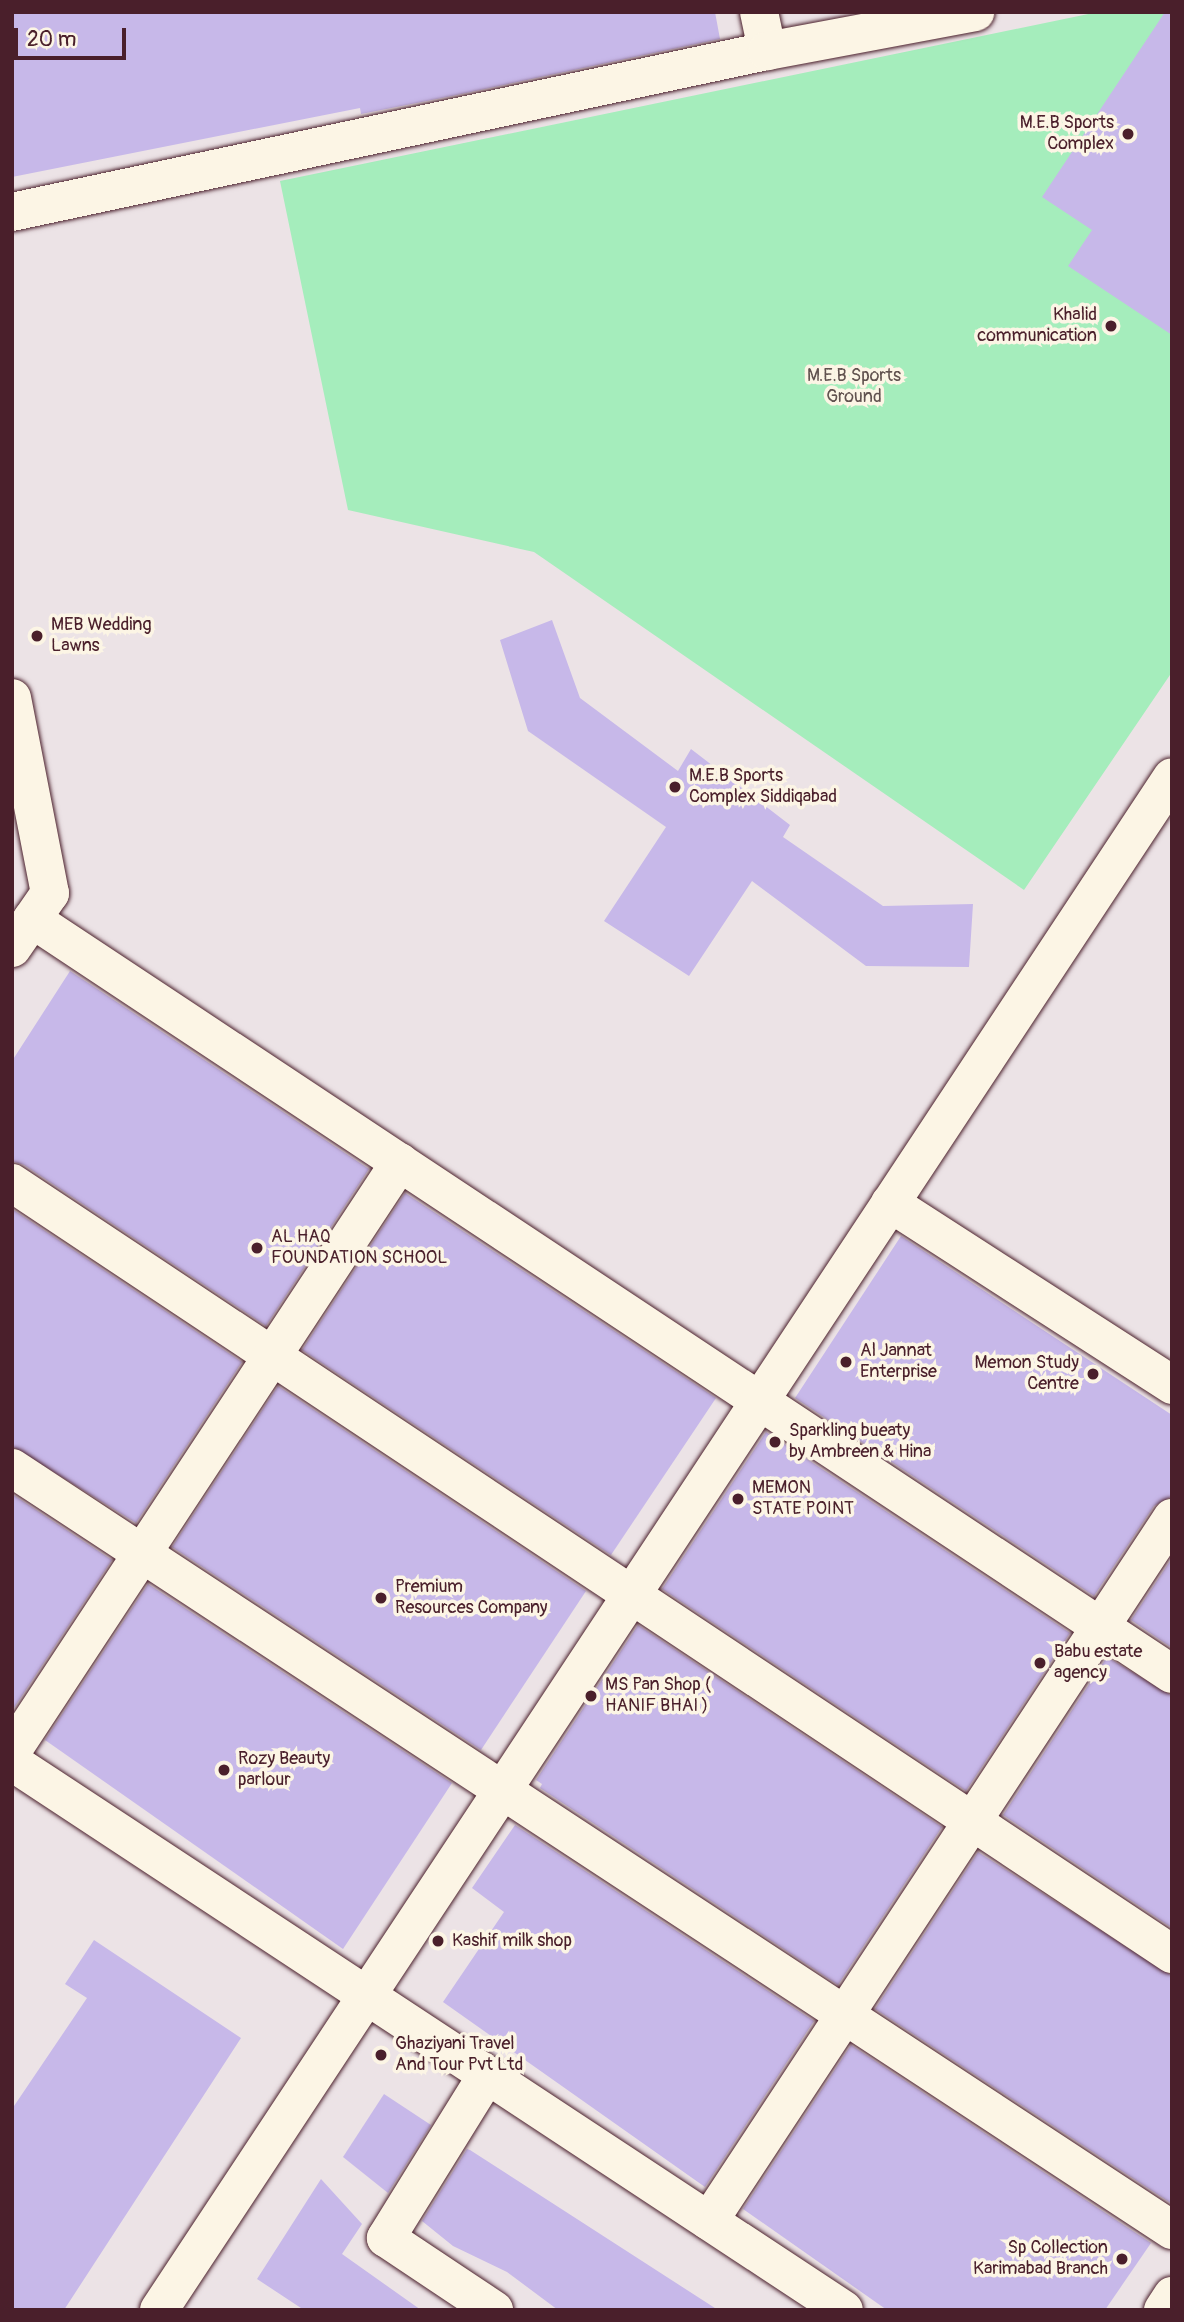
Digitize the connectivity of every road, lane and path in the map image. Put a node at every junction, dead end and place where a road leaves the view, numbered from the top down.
1 (759, 12) edge
2 (975, 12) edge
3 (766, 51) junction
4 (12, 212) edge
5 (12, 698) edge
6 (1172, 777) edge
7 (22, 934) edge
8 (400, 1162) junction
9 (12, 1183) edge
10 (890, 1203) junction
11 (274, 1356) junction
12 (1172, 1384) edge
13 (760, 1399) junction
14 (12, 1468) edge
15 (1172, 1518) edge
16 (142, 1553) junction
17 (633, 1592) junction
18 (1101, 1626) junction
19 (1172, 1674) edge
20 (12, 1751) edge
21 (12, 1762) edge
22 (503, 1788) junction
23 (971, 1824) junction
24 (1172, 1954) edge
25 (366, 1995) junction
26 (844, 2017) junction
27 (486, 2075) junction
28 (709, 2221) junction
29 (1172, 2230) edge
30 (1172, 2296) edge
31 (159, 2310) edge
32 (494, 2310) edge
33 (844, 2310) edge
34 (1163, 2310) edge

1 - 3 street
2 - 3 street
3 - 4 street
5 - 7 street
6 - 10 street
7 - 8 street
8 - 11 street
8 - 13 street
9 - 11 street
10 - 12 street
10 - 13 street
11 - 16 street
11 - 17 street
13 - 17 street
13 - 18 street
14 - 16 street
15 - 18 street
16 - 20 street
16 - 22 street
17 - 22 street
17 - 23 street
18 - 19 street
18 - 23 street
21 - 25 street
22 - 25 street
22 - 26 street
23 - 24 street
23 - 26 street
25 - 27 street
25 - 31 street
26 - 28 street
26 - 29 street
27 - 28 street
27 - 32 street
28 - 33 street
30 - 34 street

